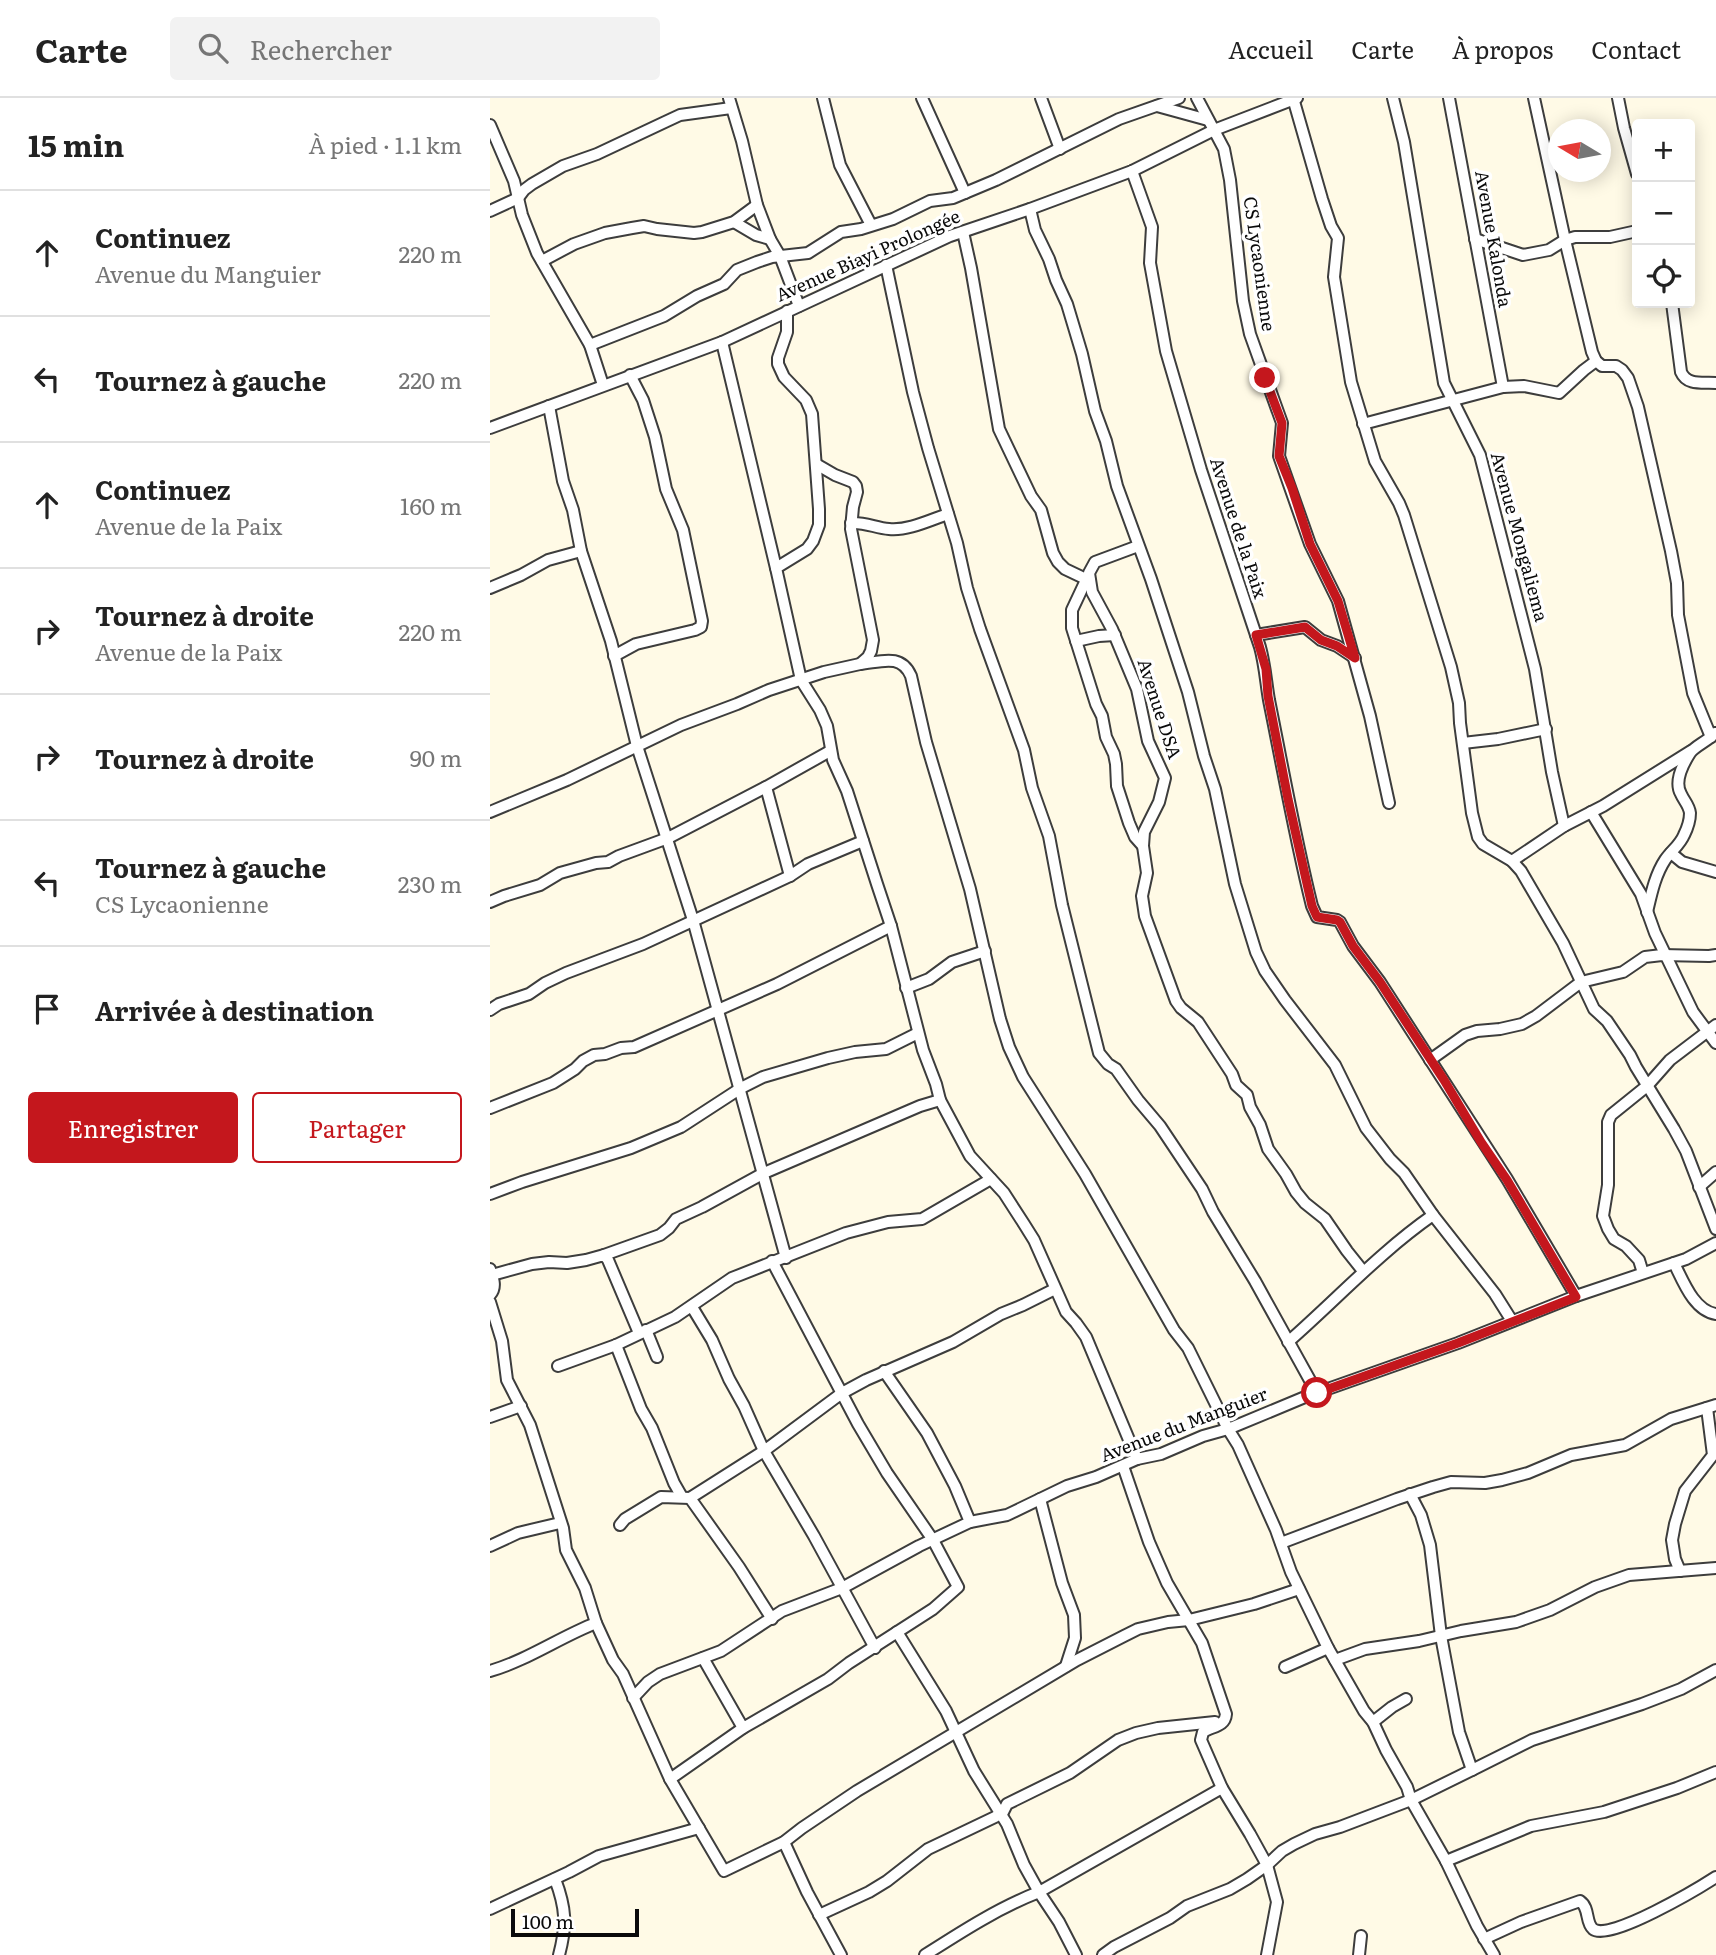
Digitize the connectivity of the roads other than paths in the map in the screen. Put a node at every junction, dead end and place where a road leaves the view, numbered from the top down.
1 (823, 98) edge
2 (922, 98) edge
3 (1041, 98) edge
4 (1179, 98) edge
5 (1197, 98) edge
6 (1393, 98) edge
7 (1449, 98) edge
8 (1534, 98) edge
9 (1618, 98) edge
10 (1295, 99) edge
11 (730, 103) edge
12 (1157, 106) junction
13 (490, 125) edge
14 (1211, 125) junction
15 (1060, 149) junction
16 (1632, 156) edge
17 (1132, 171) junction
18 (965, 193) junction
19 (518, 198) junction
20 (757, 205) junction
21 (1030, 209) junction
22 (490, 211) edge
23 (734, 222) junction
24 (871, 226) junction
25 (964, 232) junction
26 (1632, 232) edge
27 (770, 239) junction
28 (1475, 239) junction
29 (1565, 240) junction
30 (780, 256) junction
31 (542, 261) junction
32 (886, 265) junction
33 (799, 306) junction
34 (1673, 308) edge
35 (787, 312) junction
36 (722, 342) junction
37 (590, 345) junction
38 (1596, 361) junction
39 (630, 374) junction
40 (1716, 383) edge
41 (603, 385) junction
42 (1503, 387) junction
43 (1452, 400) junction
44 (549, 406) junction
45 (1363, 424) junction
46 (490, 428) edge
47 (816, 464) junction
48 (948, 514) junction
49 (851, 523) junction
50 (1138, 546) junction
51 (581, 551) junction
52 (776, 568) junction
53 (1088, 576) junction
54 (490, 588) edge
55 (1115, 635) junction
56 (1256, 635) junction
57 (1076, 641) junction
58 (614, 656) junction
59 (1355, 658) junction
60 (860, 664) junction
61 (800, 680) junction
62 (1546, 729) junction
63 (1714, 735) edge
64 (1463, 743) junction
65 (637, 746) junction
66 (830, 751) junction
67 (1691, 751) junction
68 (766, 787) junction
69 (1389, 803) dead end
70 (490, 812) edge
71 (1591, 812) junction
72 (1151, 817) junction
73 (1129, 823) junction
74 (1564, 826) junction
75 (668, 838) junction
76 (863, 841) junction
77 (1143, 846) junction
78 (1671, 853) junction
79 (1511, 861) junction
80 (1716, 872) edge
81 (790, 876) junction
82 (490, 902) edge
83 (1647, 912) junction
84 (693, 920) junction
85 (891, 926) junction
86 (985, 951) junction
87 (1666, 955) junction
88 (1716, 955) edge
89 (1581, 982) junction
90 (906, 988) junction
91 (490, 1010) edge
92 (718, 1010) junction
93 (1712, 1028) edge
94 (918, 1033) junction
95 (1716, 1043) edge
96 (1430, 1060) junction
97 (1647, 1086) junction
98 (741, 1088) junction
99 (940, 1100) junction
100 (490, 1108) edge
101 (1716, 1172) edge
102 (764, 1173) junction
103 (991, 1179) junction
104 (1699, 1187) junction
105 (490, 1194) edge
106 (1433, 1215) junction
107 (1716, 1230) edge
108 (1716, 1242) edge
109 (604, 1255) junction
110 (786, 1258) junction
111 (772, 1261) junction
112 (1674, 1263) junction
113 (1363, 1271) junction
114 (491, 1272) edge
115 (1643, 1273) junction
116 (1055, 1289) junction
117 (490, 1295) edge
118 (1576, 1297) junction
119 (490, 1302) edge
120 (692, 1307) junction
121 (1716, 1314) edge
122 (1512, 1321) junction
123 (643, 1332) junction
124 (1288, 1342) junction
125 (616, 1345) junction
126 (657, 1357) dead end
127 (558, 1366) dead end
128 (884, 1371) junction
129 (842, 1393) junction
130 (1317, 1393) junction
131 (521, 1406) junction
132 (1711, 1406) edge
133 (490, 1417) edge
134 (1227, 1429) junction
135 (764, 1451) junction
136 (1137, 1459) junction
137 (1715, 1459) edge
138 (1124, 1466) junction
139 (1410, 1494) junction
140 (686, 1498) junction
141 (1040, 1499) junction
142 (970, 1522) junction
143 (560, 1523) junction
144 (620, 1525) dead end
145 (933, 1540) junction
146 (1281, 1543) junction
147 (490, 1546) edge
148 (1716, 1568) edge
149 (1680, 1571) junction
150 (842, 1588) junction
151 (1299, 1589) junction
152 (772, 1619) junction
153 (1189, 1620) junction
154 (596, 1623) junction
155 (897, 1632) junction
156 (1441, 1636) junction
157 (875, 1648) junction
158 (1328, 1648) junction
159 (703, 1658) junction
160 (1335, 1660) junction
161 (1066, 1666) junction
162 (1285, 1667) dead end
163 (1716, 1670) edge
164 (490, 1671) edge
165 (633, 1698) junction
166 (1406, 1699) dead end
167 (1225, 1721) junction
168 (1373, 1722) junction
169 (743, 1728) junction
170 (956, 1733) junction
171 (1472, 1770) junction
172 (1716, 1772) edge
173 (670, 1779) junction
174 (1222, 1788) junction
175 (1411, 1800) junction
176 (1001, 1814) junction
177 (699, 1828) junction
178 (784, 1842) junction
179 (1446, 1861) junction
180 (1267, 1865) junction
181 (1716, 1877) edge
182 (555, 1879) junction
183 (1039, 1892) junction
184 (490, 1909) edge
185 (819, 1915) junction
186 (1361, 1936) dead end
187 (1484, 1939) junction
188 (559, 1955) edge
189 (841, 1955) edge
190 (925, 1955) edge
191 (1076, 1955) edge
192 (1103, 1955) edge
193 (1268, 1955) edge
194 (1359, 1955) edge
195 (1494, 1955) edge

1 - 24 street
2 - 18 street
3 - 15 street
4 - 12 street
5 - 14 street, CS Lycaonienne
6 - 43 street, Avenue Mongaliema
7 - 28 street, Avenue Kalonda
8 - 29 street
9 - 16 street
10 - 14 street, Avenue Biayi Prolongée
10 - 45 street
11 - 19 street
11 - 20 street
12 - 14 street
12 - 15 street
13 - 19 street
14 - 17 street, Avenue Biayi Prolongée
14 - 59 street, CS Lycaonienne
15 - 18 street
17 - 21 street, Avenue Biayi Prolongée
17 - 56 street, Avenue de la Paix
18 - 24 street
19 - 22 street
19 - 31 street
20 - 23 street
20 - 27 street
21 - 25 street, Avenue Biayi Prolongée
21 - 50 street
23 - 27 street
23 - 31 street
24 - 30 street
25 - 32 street, Avenue Biayi Prolongée
25 - 53 street
26 - 29 street
27 - 30 street
28 - 29 street
28 - 42 street, Avenue Kalonda
29 - 38 street
30 - 33 street
30 - 37 street
31 - 37 street
32 - 33 street, Avenue Biayi Prolongée
32 - 48 street
33 - 35 street, Avenue Biayi Prolongée
34 - 40 street
35 - 36 street, Avenue Biayi Prolongée
35 - 47 street
36 - 39 street, Avenue Biayi Prolongée
36 - 52 street
37 - 41 street
38 - 42 street
38 - 63 street
39 - 41 street, Avenue Biayi Prolongée
39 - 58 street
41 - 44 street, Avenue Biayi Prolongée
42 - 43 street
43 - 45 street
43 - 62 street, Avenue Mongaliema
44 - 46 street, Avenue Biayi Prolongée
44 - 51 street
45 - 64 street
47 - 49 street
47 - 52 street
48 - 49 street
48 - 124 street
49 - 60 street
50 - 53 street
50 - 106 street
51 - 54 street
51 - 58 street
52 - 61 street
53 - 55 street, Avenue DSA
53 - 57 street
55 - 57 street
55 - 72 street, Avenue DSA
56 - 59 street
56 - 96 street, Avenue de la Paix
57 - 73 street
58 - 65 street
59 - 69 street, CS Lycaonienne
60 - 61 street
60 - 86 street
61 - 65 street
61 - 66 street
62 - 64 street
62 - 74 street, Avenue Mongaliema
63 - 67 street
64 - 79 street
65 - 70 street
65 - 75 street
66 - 68 street
66 - 76 street
67 - 71 street
67 - 78 street
68 - 75 street
68 - 81 street
71 - 74 street
71 - 83 street
72 - 73 street
72 - 77 street, Avenue DSA
73 - 77 street
74 - 79 street
75 - 82 street
75 - 84 street
76 - 81 street
76 - 85 street
77 - 113 street, Avenue DSA
78 - 80 street
78 - 83 street
79 - 89 street
81 - 84 street
83 - 87 street
84 - 91 street
84 - 92 street
85 - 90 street
85 - 92 street
86 - 90 street
86 - 134 street
87 - 88 street
87 - 89 street
87 - 93 street
89 - 96 street
89 - 97 street
90 - 94 street
92 - 98 street
92 - 100 street
93 - 95 street
93 - 97 street
94 - 98 street
94 - 99 street
96 - 118 street
97 - 104 street
97 - 115 street
98 - 102 street
98 - 105 street
99 - 102 street
99 - 103 street
101 - 104 street
102 - 109 street
102 - 110 street
103 - 110 street
103 - 116 street
104 - 107 street
106 - 113 street
106 - 122 street
108 - 112 street, Avenue du Manguier
109 - 114 street
109 - 123 street
110 - 111 street
111 - 120 street
111 - 129 street
112 - 115 street, Avenue du Manguier
112 - 121 street
113 - 124 street
114 - 117 street
115 - 118 street, Avenue du Manguier
116 - 128 street
116 - 136 street
118 - 122 street, Avenue du Manguier
119 - 131 street
120 - 123 street
120 - 135 street
122 - 130 street, Avenue du Manguier
123 - 125 street
123 - 126 street
124 - 130 street
125 - 127 street
125 - 140 street
128 - 129 street
128 - 142 street
129 - 135 street
129 - 145 street
130 - 134 street, Avenue du Manguier
131 - 133 street
131 - 143 street
132 - 137 street
132 - 139 street
134 - 136 street, Avenue du Manguier
134 - 146 street
135 - 140 street
135 - 150 street
136 - 138 street, Avenue du Manguier
137 - 149 street
138 - 141 street, Avenue du Manguier
138 - 153 street
139 - 146 street
139 - 156 street
140 - 144 street
140 - 152 street
141 - 142 street, Avenue du Manguier
141 - 161 street
142 - 145 street, Avenue du Manguier
143 - 147 street
143 - 154 street
145 - 150 street, Avenue du Manguier
145 - 155 street
146 - 151 street
148 - 149 street
149 - 156 street
150 - 152 street, Avenue du Manguier
150 - 157 street
151 - 153 street
151 - 158 street
152 - 159 street, Avenue du Manguier
153 - 161 street
153 - 167 street
154 - 164 street
154 - 165 street
155 - 157 street
155 - 170 street
156 - 160 street
156 - 171 street
157 - 169 street
158 - 160 street
158 - 162 street
159 - 165 street, Avenue du Manguier
159 - 169 street
160 - 168 street
161 - 170 street
163 - 171 street
165 - 173 street
166 - 168 street
167 - 174 street
167 - 176 street
168 - 175 street
169 - 173 street
170 - 176 street
170 - 178 street
171 - 175 street
172 - 179 street
173 - 177 street
174 - 180 street
174 - 183 street
175 - 179 street
175 - 180 street
176 - 183 street
176 - 185 street
177 - 178 street
177 - 182 street
178 - 185 street
179 - 187 street
180 - 192 street
180 - 193 street
181 - 187 street
182 - 184 street
182 - 188 street
183 - 190 street
183 - 191 street
185 - 189 street
186 - 194 street
187 - 195 street

